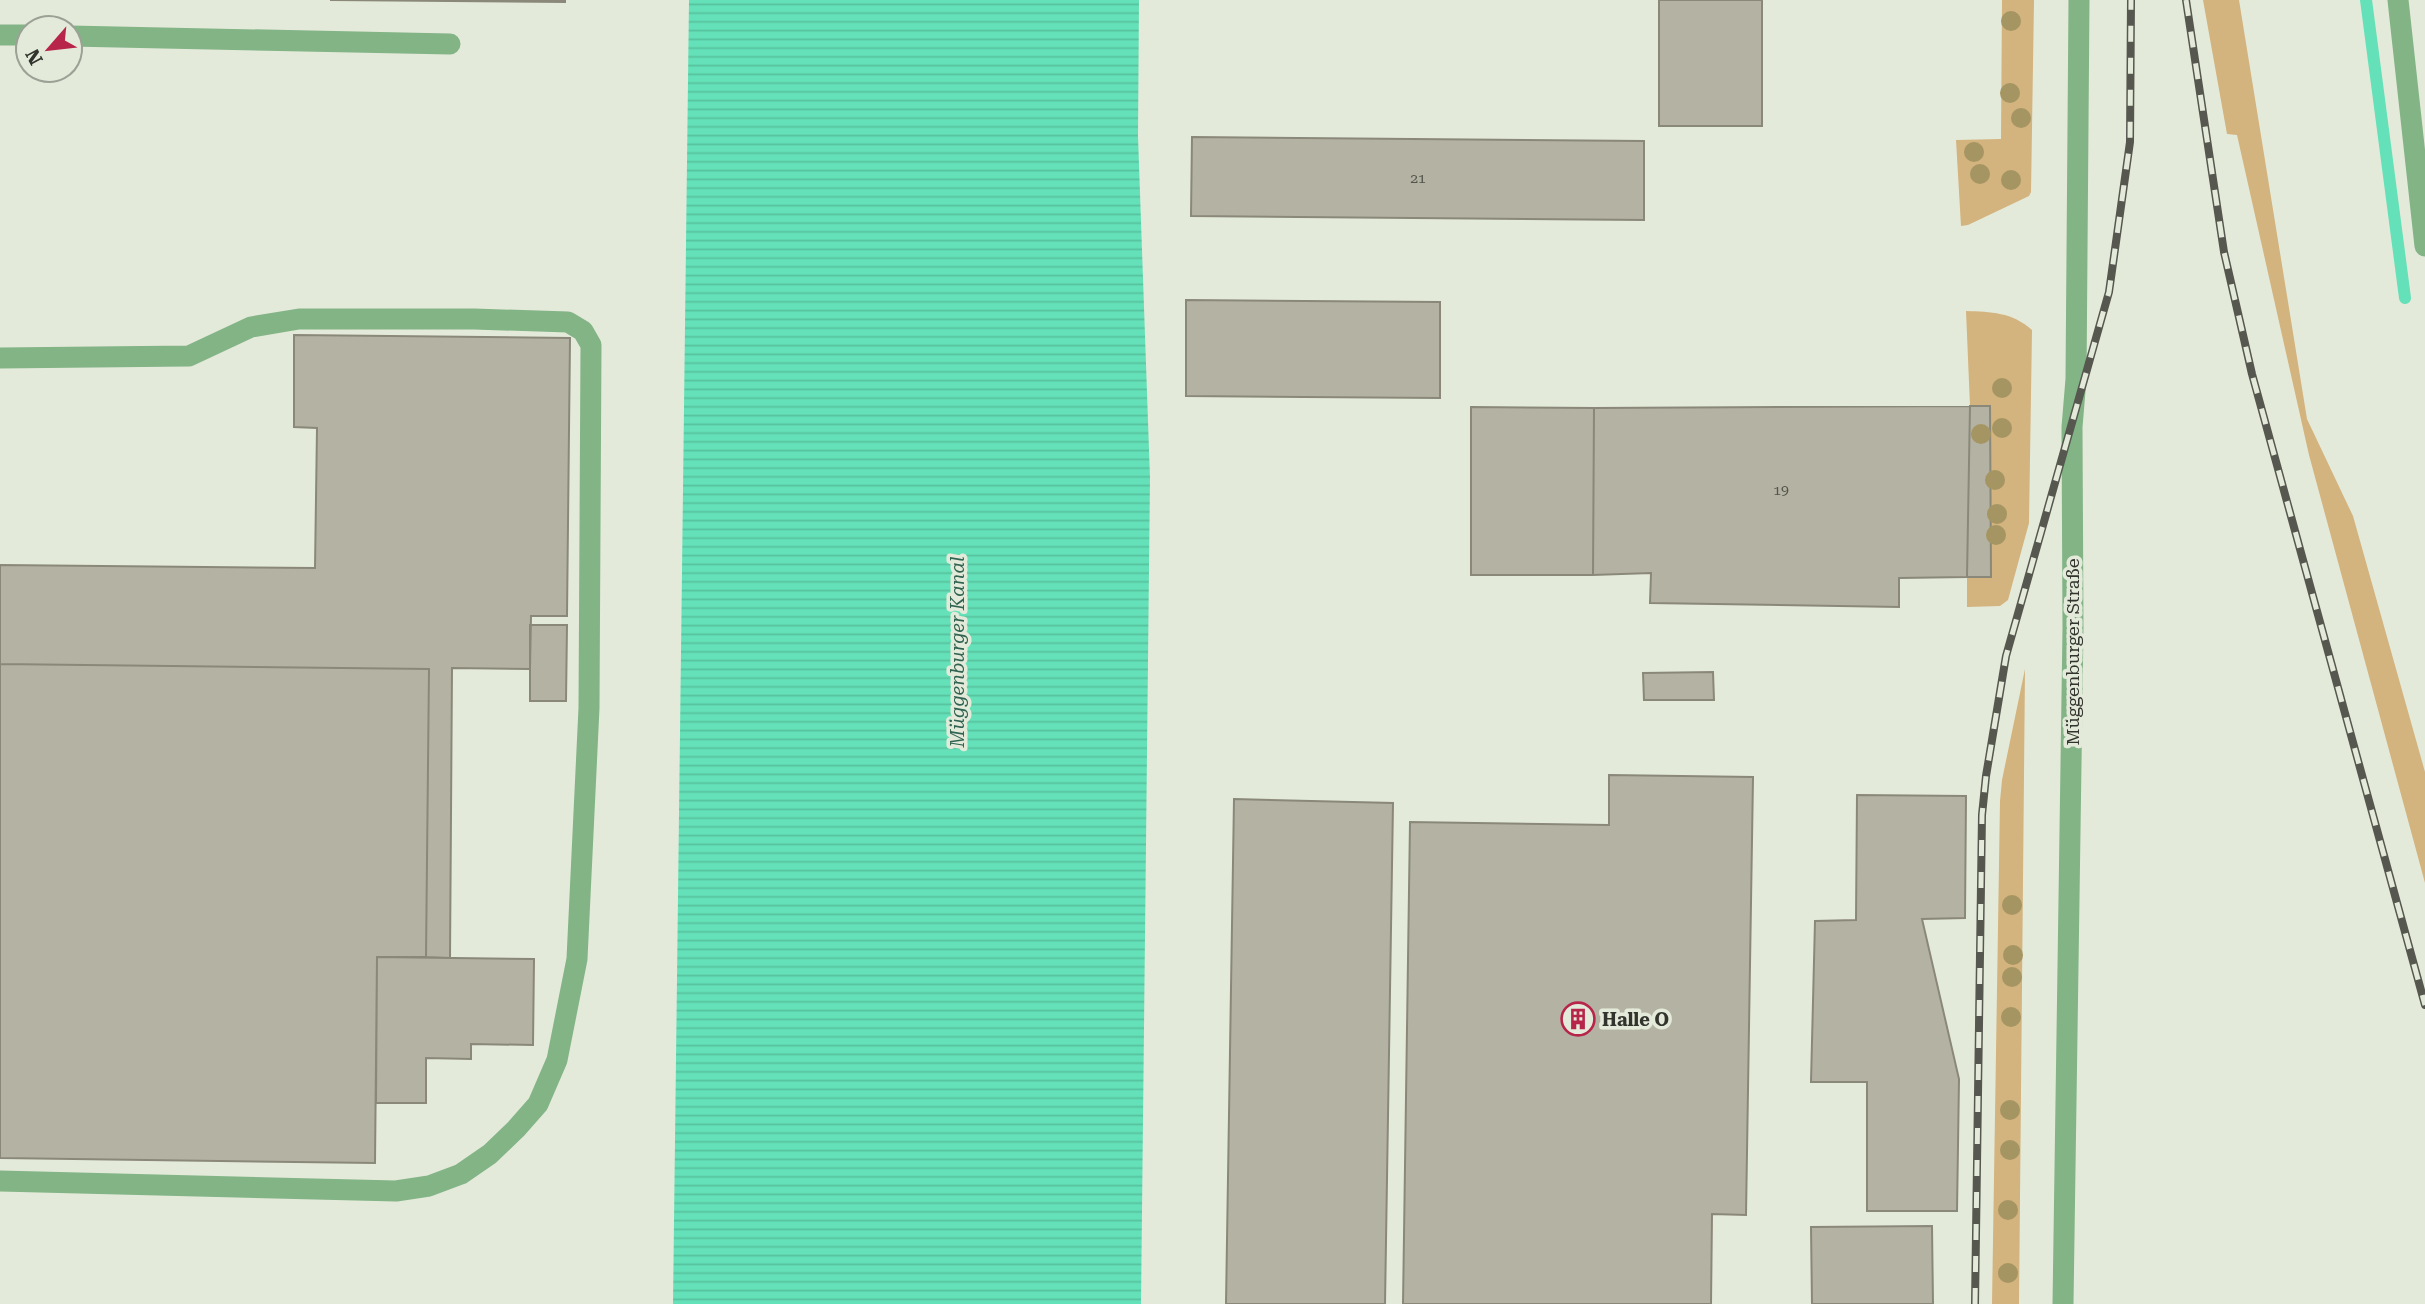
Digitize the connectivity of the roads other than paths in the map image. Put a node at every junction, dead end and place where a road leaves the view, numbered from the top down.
1 (2079, 0) edge
2 (2398, 0) edge
3 (84, 36) edge
4 (450, 44) dead end
5 (2425, 246) edge
6 (0, 358) edge
7 (0, 1181) edge
8 (2063, 1304) edge

1 - 8 street, Müggenburger Straße
2 - 5 street
3 - 4 street
6 - 7 street

